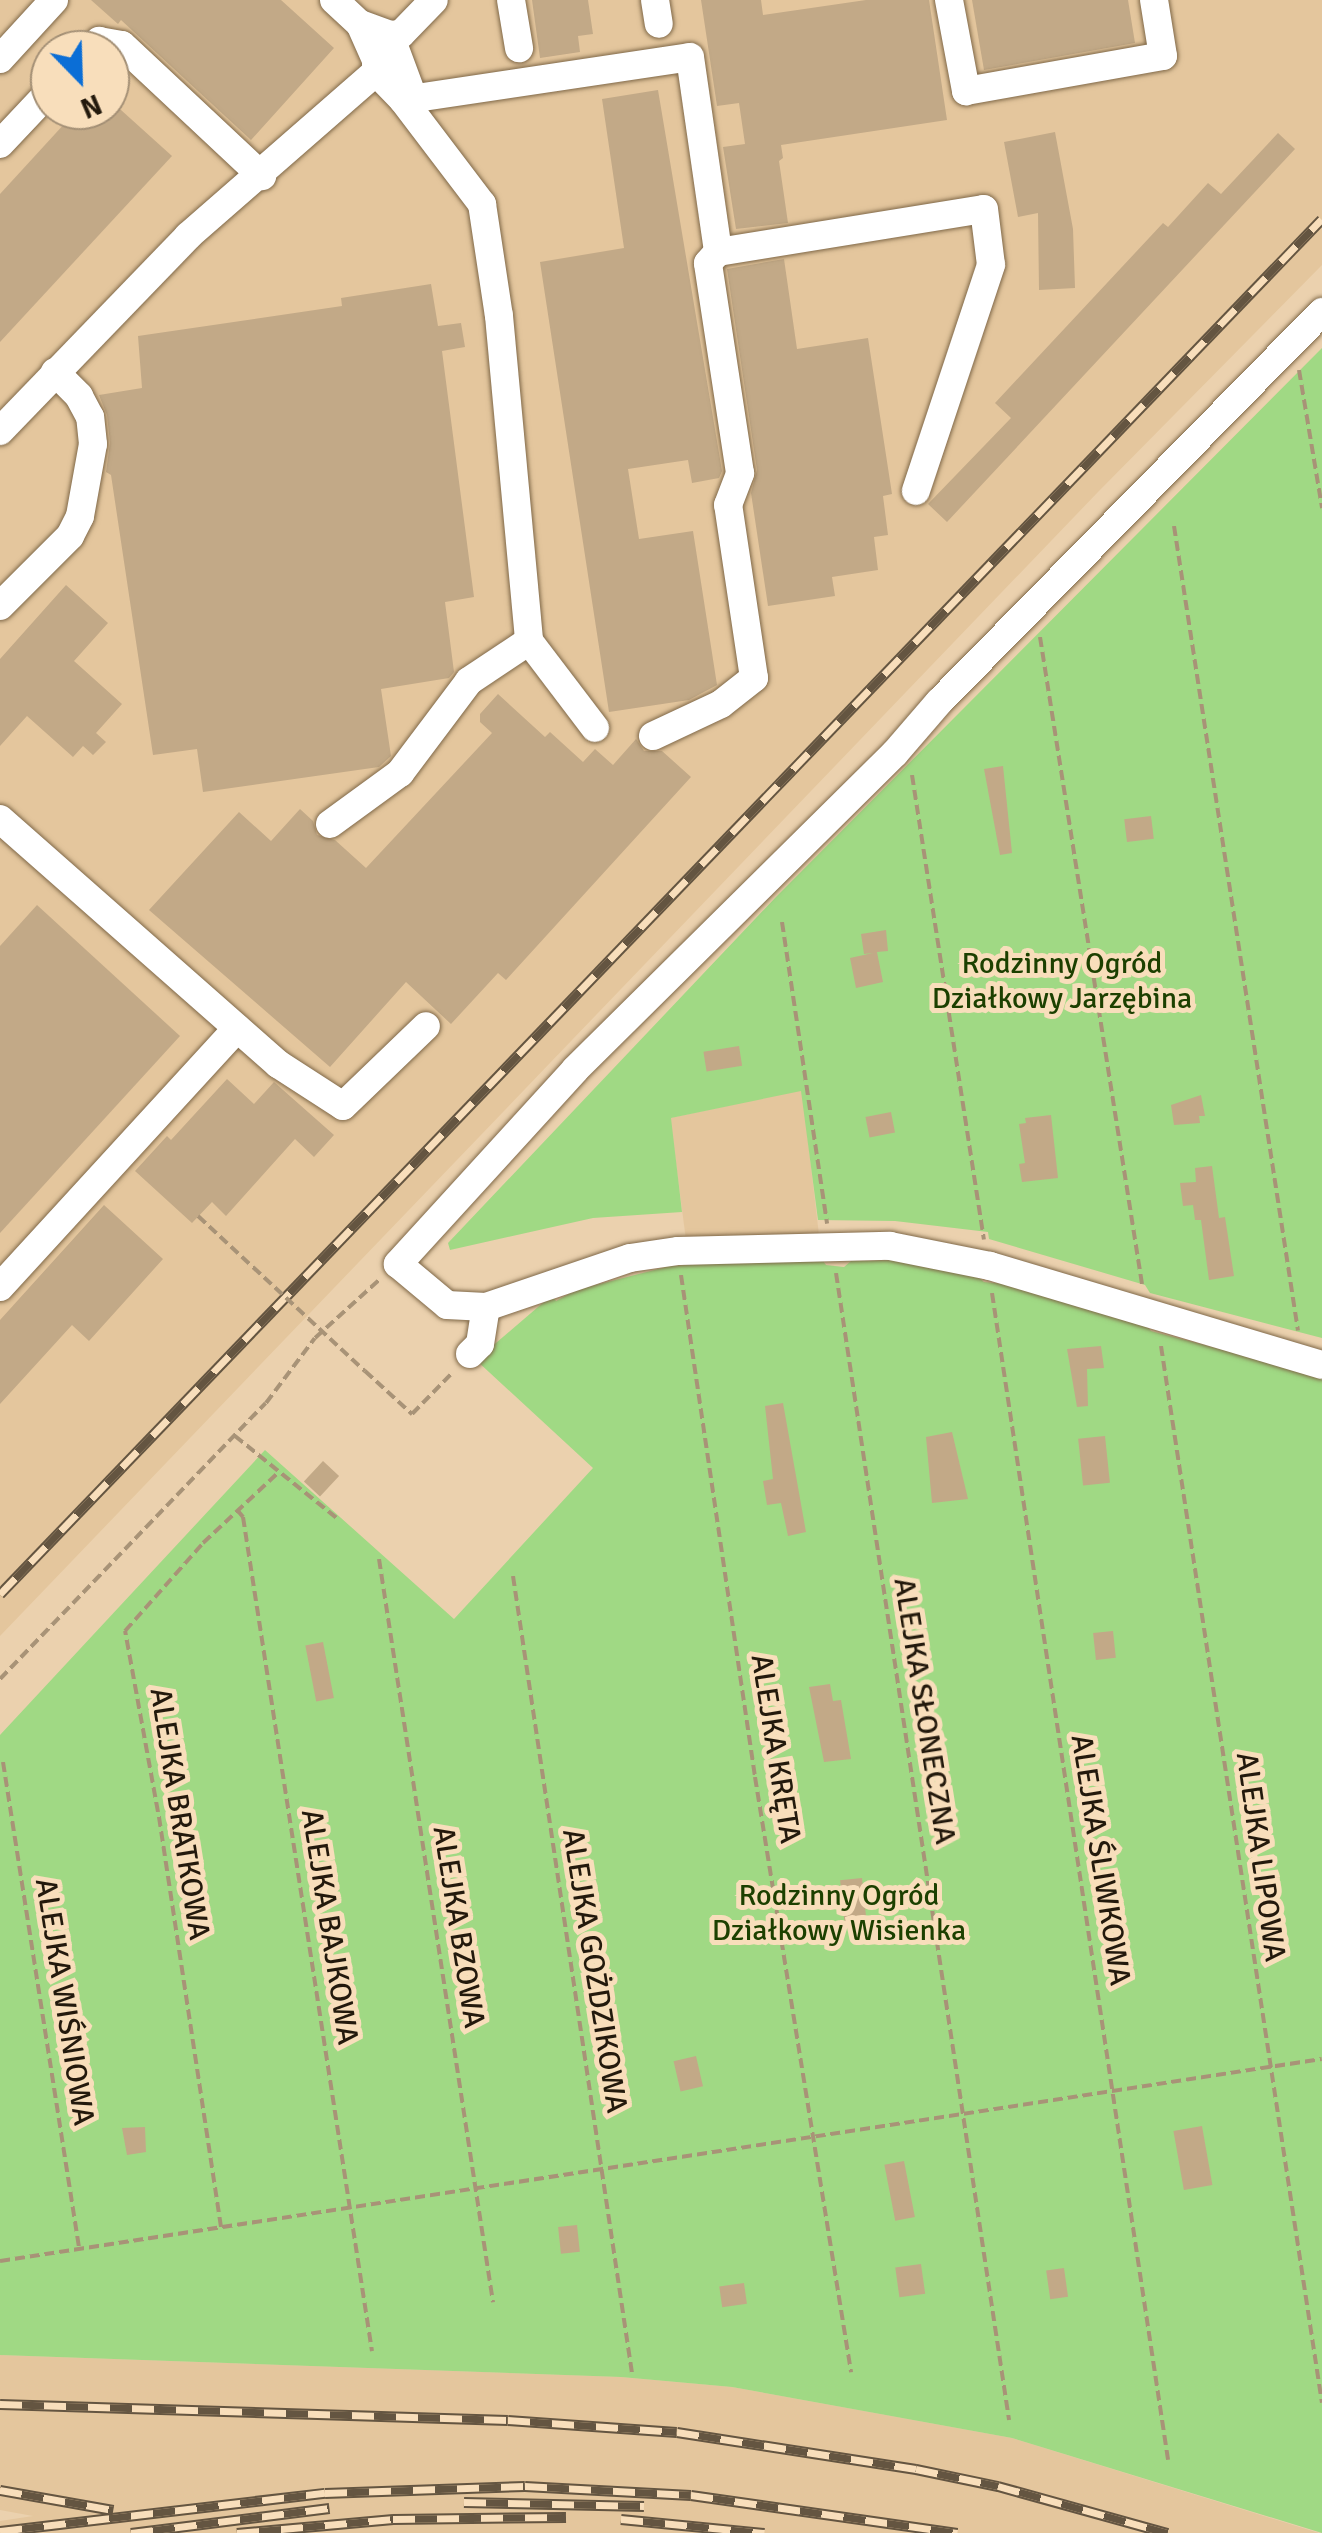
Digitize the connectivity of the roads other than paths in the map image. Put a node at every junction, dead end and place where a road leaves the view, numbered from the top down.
1 (54, 0) edge
2 (334, 0) edge
3 (434, 0) edge
4 (511, 0) edge
5 (949, 0) edge
6 (1154, 0) edge
7 (360, 24) junction
8 (390, 35) junction
9 (519, 48) dead end
10 (130, 53) edge
11 (0, 59) edge
12 (376, 66) junction
13 (409, 100) junction
14 (30, 112) edge
15 (0, 144) edge
16 (262, 176) junction
17 (718, 252) junction
18 (1322, 312) edge
19 (54, 372) junction
20 (0, 431) edge
21 (916, 491) dead end
22 (0, 606) edge
23 (530, 641) junction
24 (594, 728) dead end
25 (653, 736) dead end
26 (0, 819) edge
27 (330, 824) dead end
28 (426, 1026) dead end
29 (237, 1028) junction
30 (0, 1287) edge
31 (486, 1306) junction
32 (470, 1354) road end
33 (1312, 1363) edge

1 - 11 street
2 - 7 street
3 - 8 street
4 - 9 street
5 - 6 street
7 - 8 street
7 - 12 street
8 - 13 street
10 - 16 street
12 - 13 street
12 - 16 street
13 - 17 street
13 - 23 street
14 - 15 street
16 - 19 street
17 - 21 street
17 - 25 street
18 - 31 street
19 - 20 street
19 - 22 street
23 - 24 street
23 - 27 street
26 - 29 street
28 - 29 street
29 - 30 street
31 - 32 street
31 - 33 street

